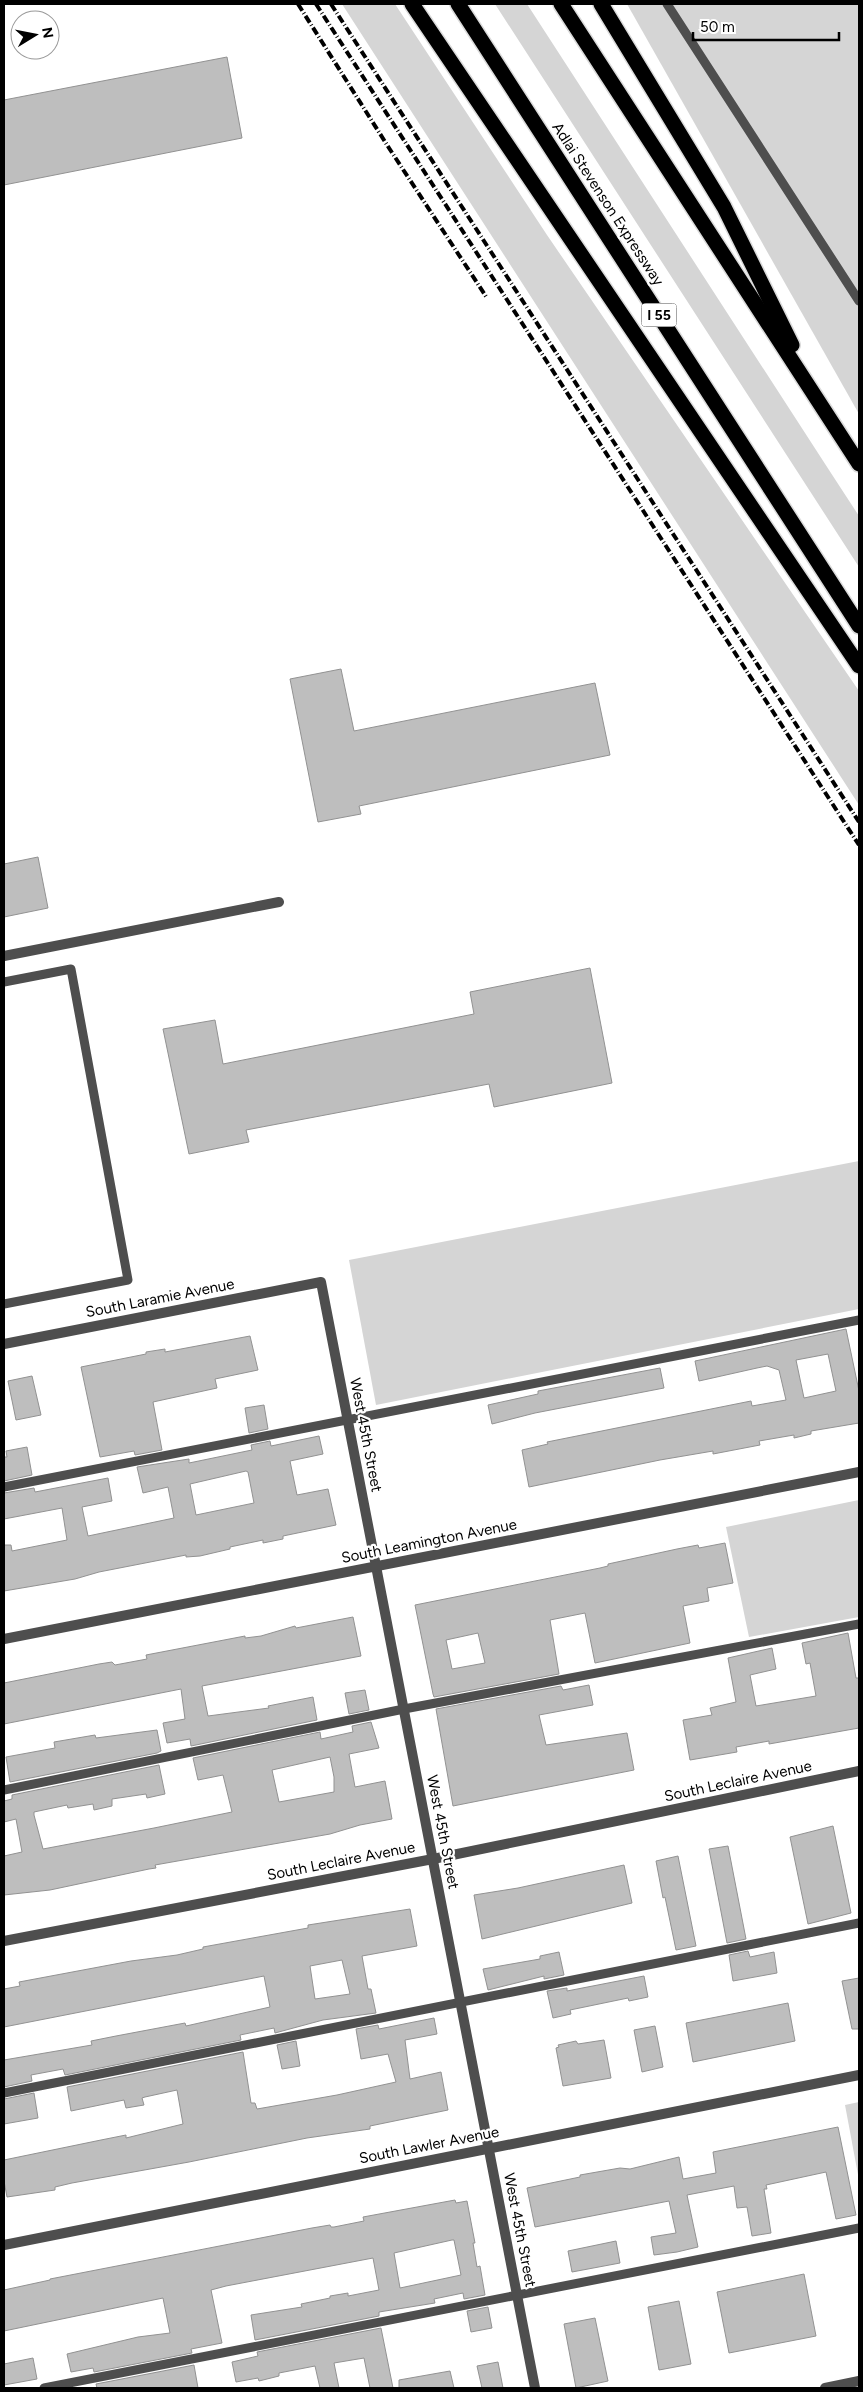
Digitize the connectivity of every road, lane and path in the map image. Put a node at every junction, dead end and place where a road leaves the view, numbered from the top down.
1 (412, 4) edge
2 (458, 4) edge
3 (561, 4) edge
4 (601, 4) edge
5 (667, 4) edge
6 (859, 301) edge
7 (824, 409) junction
8 (859, 464) edge
9 (859, 626) edge
10 (859, 666) edge
11 (279, 902) dead end
12 (4, 956) edge
13 (4, 982) edge
14 (321, 1282) joint
15 (4, 1304) edge
16 (859, 1320) edge
17 (4, 1344) edge
18 (348, 1419) junction
19 (859, 1472) edge
20 (4, 1487) edge
21 (377, 1567) junction
22 (859, 1624) edge
23 (4, 1639) edge
24 (404, 1709) junction
25 (859, 1771) edge
26 (4, 1790) edge
27 (433, 1859) junction
28 (859, 1923) edge
29 (4, 1941) edge
30 (460, 2003) junction
31 (859, 2075) edge
32 (4, 2093) edge
33 (489, 2148) junction
34 (859, 2228) edge
35 (4, 2245) edge
36 (517, 2295) junction
37 (859, 2381) edge
38 (44, 2388) edge
39 (535, 2388) edge
40 (825, 2388) edge

1 - 10 highway
2 - 9 highway, Adlai Stevenson Expressway / I 55
3 - 7 highway
4 - 7 highway
5 - 6 lane
7 - 8 highway
11 - 12 street
13 - 15 lane
14 - 17 street, South Laramie Avenue
14 - 18 street, West 45th Street
16 - 18 lane
18 - 20 lane
18 - 21 street, West 45th Street
19 - 21 street, South Leamington Avenue
21 - 23 street, South Leamington Avenue
21 - 24 street, West 45th Street
22 - 24 lane
24 - 26 lane
24 - 27 street, West 45th Street
25 - 27 street, South Leclaire Avenue
27 - 29 street, South Leclaire Avenue
27 - 30 street, West 45th Street
28 - 30 lane
30 - 32 lane
30 - 33 street, West 45th Street
31 - 33 street, South Lawler Avenue
33 - 35 street, South Lawler Avenue
33 - 36 street, West 45th Street
34 - 36 lane
36 - 38 lane
36 - 39 street, West 45th Street
37 - 40 street

